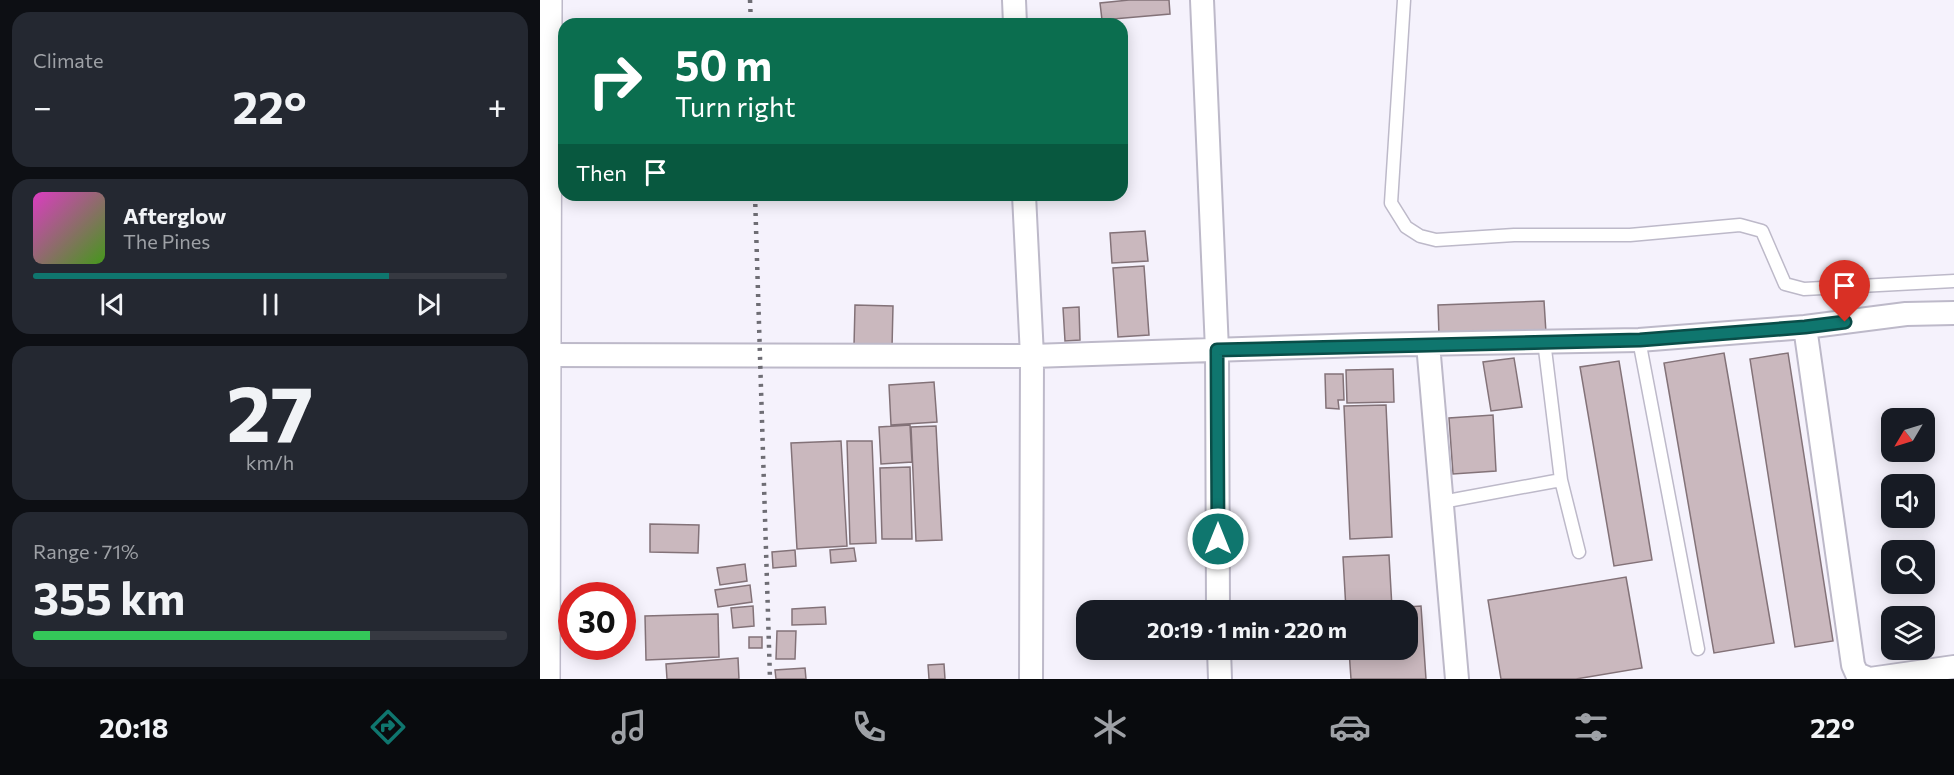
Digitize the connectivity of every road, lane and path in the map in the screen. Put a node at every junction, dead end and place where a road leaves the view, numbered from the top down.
1 (1014, 0) edge
2 (1202, 0) edge
3 (1404, 0) edge
4 (544, 8) edge
5 (1015, 18) edge
6 (1024, 201) edge
7 (1954, 281) edge
8 (1954, 313) edge
9 (1805, 327) junction
10 (1640, 340) junction
11 (1544, 341) junction
12 (1428, 344) junction
13 (1217, 350) junction
14 (543, 355) junction
15 (1032, 356) junction
16 (1561, 480) junction
17 (1442, 502) junction
18 (1579, 552) dead end
19 (1218, 600) edge
20 (1698, 649) dead end
21 (1219, 660) edge
22 (1954, 667) edge
23 (543, 679) edge
24 (1031, 679) edge
25 (1220, 679) edge
26 (1457, 679) edge
27 (1869, 679) edge

1 - 5 street
2 - 13 street
3 - 7 lane
4 - 14 highway
6 - 15 street
8 - 9 street
9 - 10 street
9 - 27 street
10 - 11 street
10 - 20 lane
11 - 12 street
11 - 16 lane
12 - 13 street
12 - 17 street
13 - 15 street
13 - 19 street
14 - 15 street
14 - 23 highway
15 - 24 street
16 - 17 lane
16 - 18 lane
17 - 26 street
21 - 25 street
22 - 27 street

